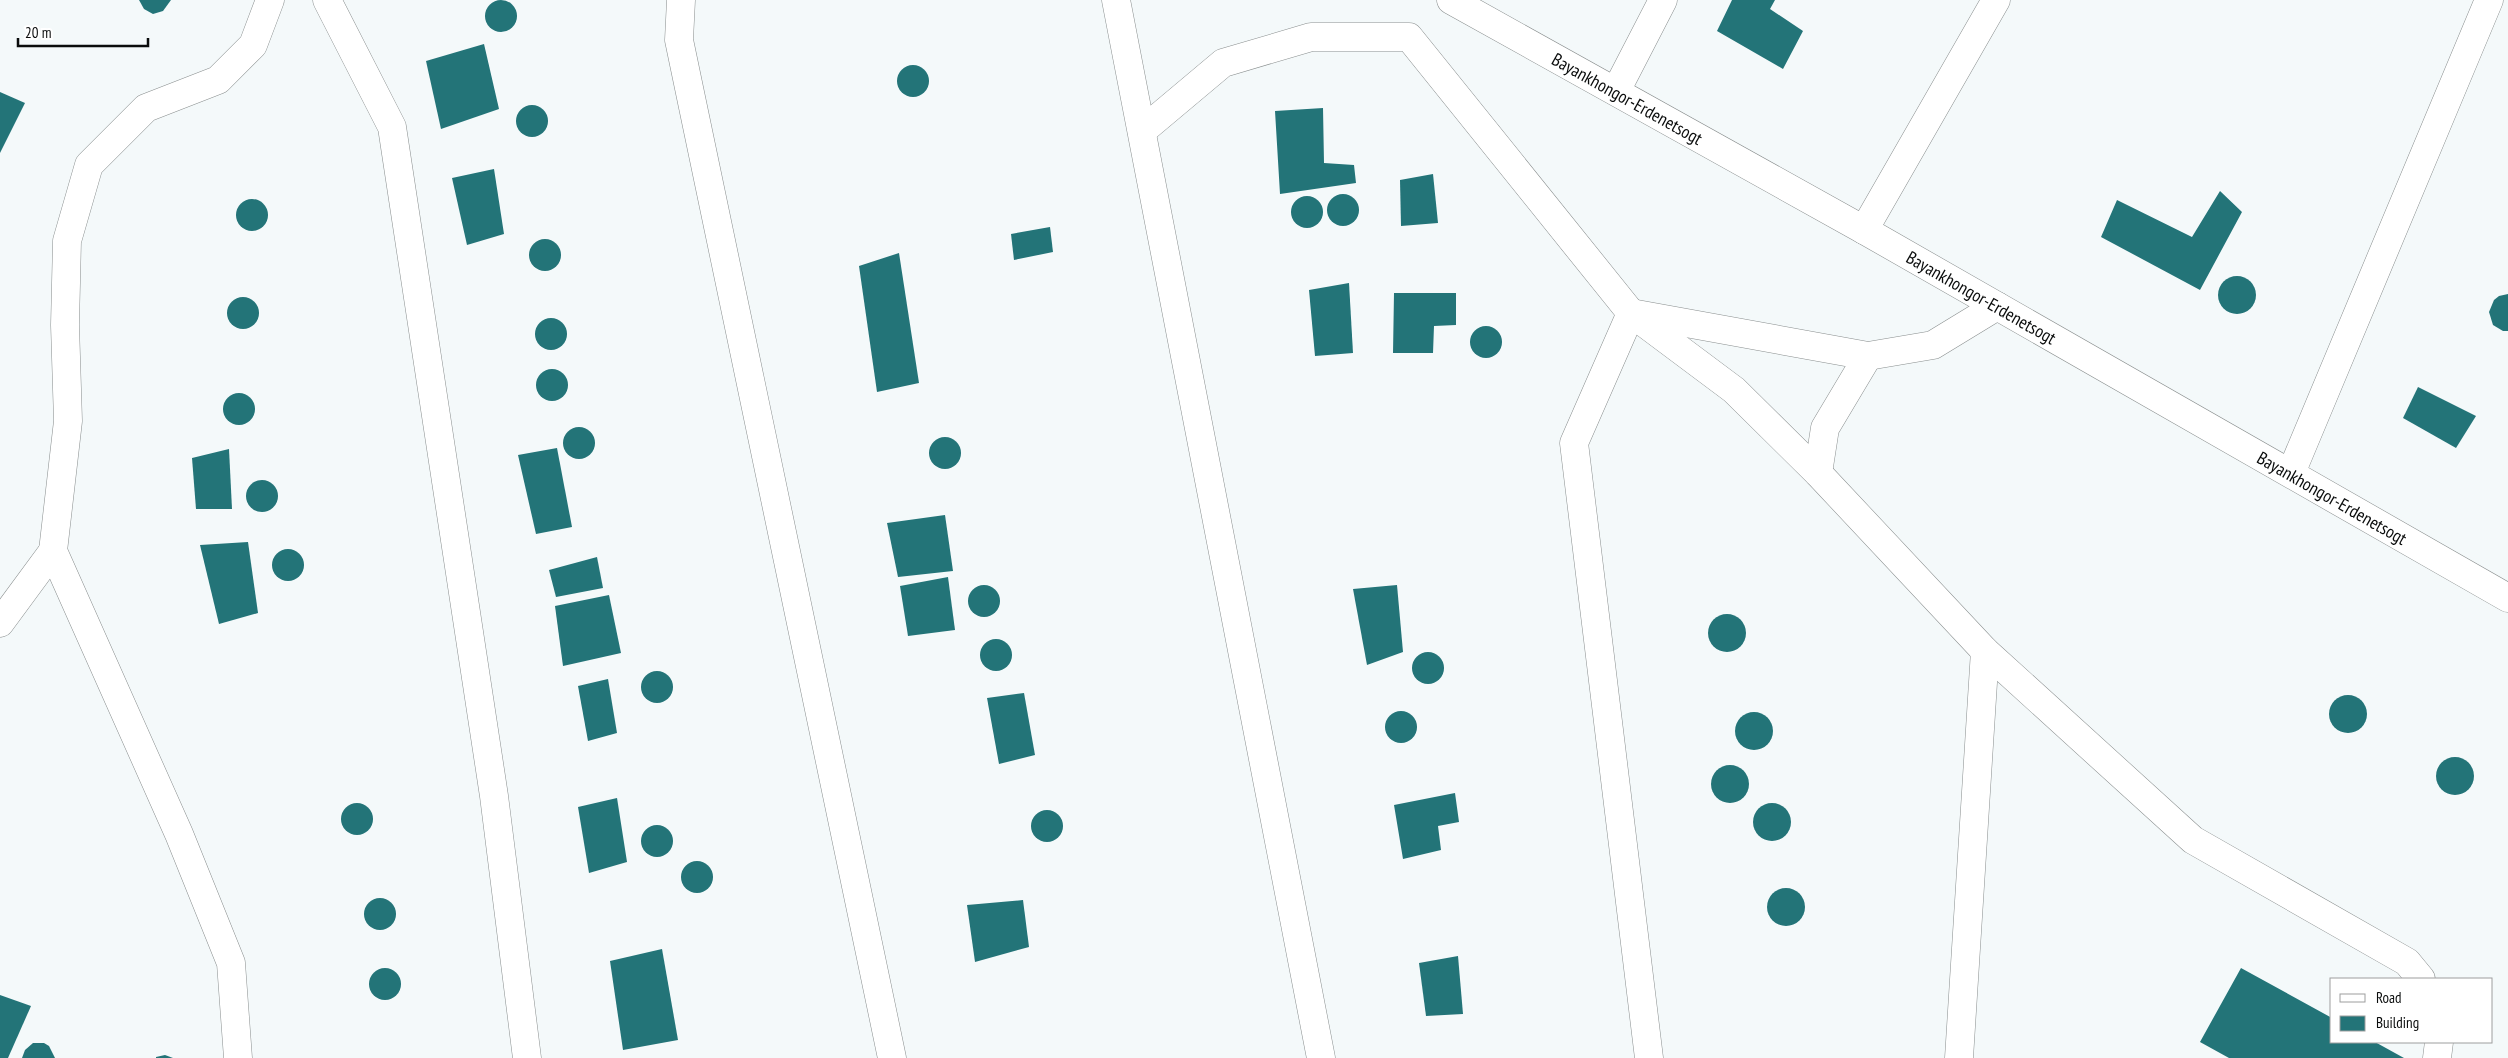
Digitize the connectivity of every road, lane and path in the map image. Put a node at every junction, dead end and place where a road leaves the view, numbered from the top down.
1 (270, 0) edge
2 (327, 0) edge
3 (681, 0) edge
4 (1116, 0) edge
5 (1451, 0) edge
6 (1663, 0) edge
7 (1996, 0) edge
8 (2489, 0) edge
9 (1616, 91) junction
10 (1142, 131) junction
11 (1864, 230) junction
12 (1997, 306) junction
13 (1631, 314) junction
14 (1868, 356) junction
15 (1818, 473) junction
16 (2291, 473) junction
17 (54, 551) junction
18 (2508, 598) edge
19 (0, 623) edge
20 (1985, 651) junction
21 (2420, 978) edge
22 (2439, 1043) edge
23 (238, 1058) edge
24 (526, 1058) edge
25 (892, 1058) edge
26 (1321, 1058) edge
27 (1649, 1058) edge
28 (1959, 1058) edge
29 (2437, 1058) edge

1 - 17 street
2 - 24 street
3 - 25 street
4 - 10 street
5 - 9 street, Bayankhongor-Erdenetsogt
6 - 9 street
7 - 11 street
8 - 16 street
9 - 11 street, Bayankhongor-Erdenetsogt
10 - 13 street
10 - 26 street
11 - 12 street, Bayankhongor-Erdenetsogt
12 - 14 street
12 - 16 street, Bayankhongor-Erdenetsogt
13 - 14 street
13 - 15 street
13 - 27 street
14 - 15 street
15 - 20 street
16 - 18 street, Bayankhongor-Erdenetsogt
17 - 19 street
17 - 23 street
20 - 21 street
20 - 28 street
22 - 29 street

